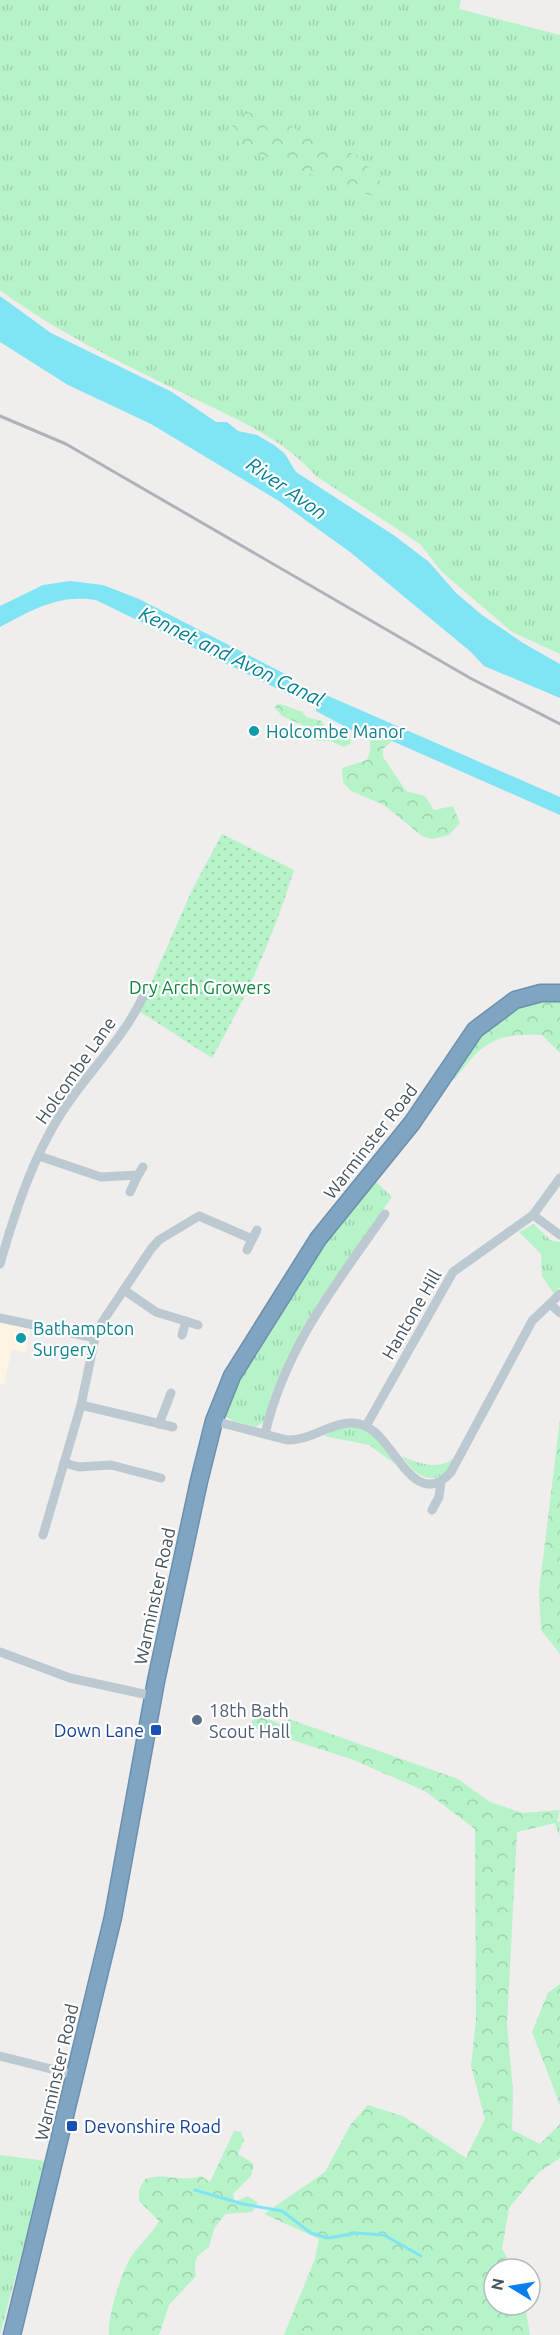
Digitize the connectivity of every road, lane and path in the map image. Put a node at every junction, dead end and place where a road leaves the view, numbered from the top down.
1 (560, 993) edge
2 (143, 997) dead end
3 (39, 1156) junction
4 (560, 1178) edge
5 (130, 1192) dead end
6 (385, 1214) dead end
7 (533, 1215) junction
8 (560, 1235) edge
9 (3, 1240) edge
10 (247, 1250) dead end
11 (0, 1264) edge
12 (124, 1290) junction
13 (560, 1294) edge
14 (550, 1304) junction
15 (560, 1313) edge
16 (0, 1318) edge
17 (186, 1322) junction
18 (198, 1325) dead end
19 (182, 1335) dead end
20 (95, 1338) junction
21 (171, 1393) dead end
22 (81, 1405) junction
23 (214, 1421) junction
24 (159, 1424) junction
25 (366, 1426) junction
26 (173, 1427) dead end
27 (265, 1434) junction
28 (64, 1463) junction
29 (161, 1478) dead end
30 (441, 1482) junction
31 (432, 1510) dead end
32 (47, 1522) junction
33 (58, 1526) dead end
34 (43, 1535) dead end
35 (0, 1652) edge
36 (153, 1696) junction
37 (0, 2056) edge
38 (75, 2075) junction
39 (12, 2335) edge

1 - 23 highway, Warminster Road
2 - 3 street, Holcombe Lane
3 - 5 street
3 - 9 street, Holcombe Lane
4 - 7 street, Hantone Hill
6 - 27 street
7 - 8 street
7 - 25 street, Hantone Hill
9 - 11 street, Holcombe Lane
10 - 12 street
12 - 17 street
12 - 20 street
13 - 14 street
14 - 15 street
14 - 30 street
16 - 20 street
17 - 18 street
17 - 19 street
20 - 22 street
21 - 24 street
22 - 24 street
22 - 28 street
23 - 27 street
23 - 36 highway, Warminster Road
24 - 26 street
25 - 27 street
25 - 30 street
28 - 29 street
28 - 32 street
30 - 31 street
32 - 33 street
32 - 34 street
35 - 36 street
36 - 38 highway, Warminster Road
37 - 38 street
38 - 39 highway, Warminster Road

